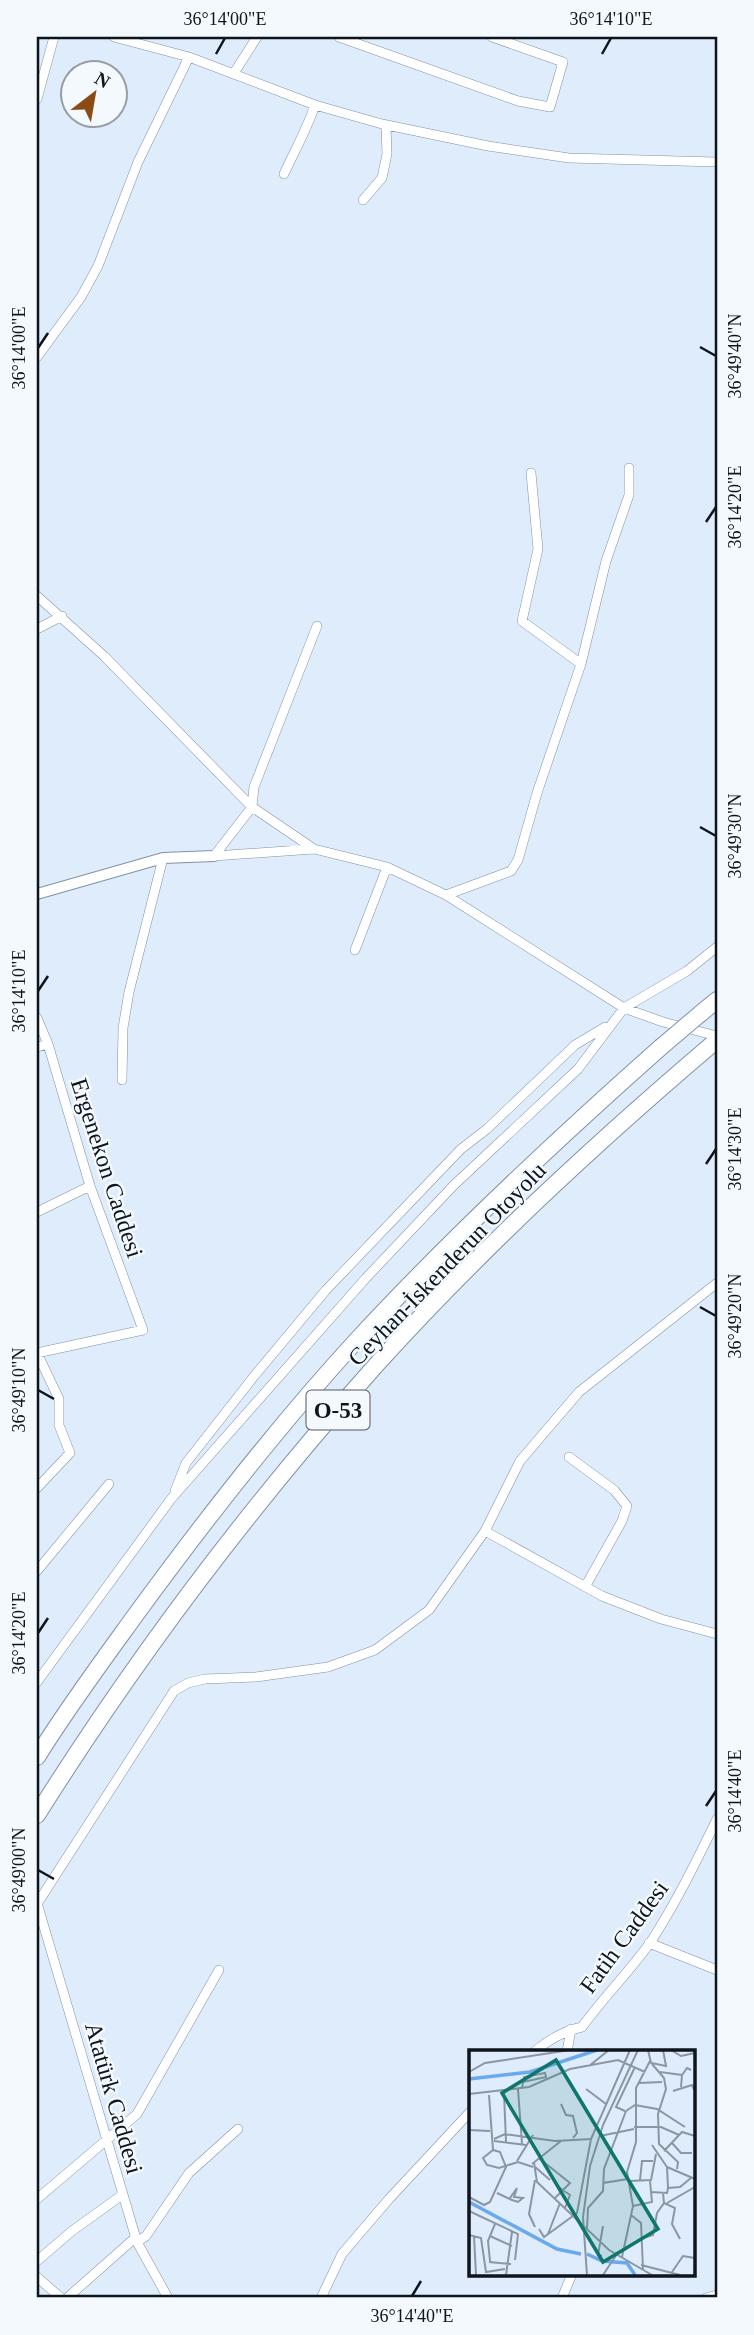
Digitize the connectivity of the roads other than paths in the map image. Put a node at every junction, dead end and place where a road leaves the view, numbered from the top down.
1 (54, 37) edge
2 (114, 37) edge
3 (257, 37) edge
4 (339, 37) edge
5 (492, 37) edge
6 (189, 57) junction
7 (234, 73) junction
8 (37, 99) edge
9 (315, 105) junction
10 (386, 125) junction
11 (717, 162) edge
12 (284, 174) dead end
13 (363, 200) dead end
14 (37, 357) edge
15 (629, 468) dead end
16 (531, 473) dead end
17 (37, 596) edge
18 (62, 616) junction
19 (317, 626) dead end
20 (37, 629) edge
21 (581, 664) junction
22 (252, 807) junction
23 (314, 849) junction
24 (214, 856) junction
25 (163, 858) junction
26 (387, 867) junction
27 (37, 894) edge
28 (446, 895) junction
29 (717, 947) edge
30 (355, 950) dead end
31 (717, 1000) edge
32 (625, 1008) junction
33 (37, 1018) edge
34 (612, 1023) junction
35 (717, 1038) edge
36 (48, 1044) junction
37 (37, 1047) edge
38 (122, 1080) dead end
39 (90, 1186) junction
40 (37, 1212) edge
41 (717, 1283) edge
42 (37, 1353) edge
43 (569, 1457) dead end
44 (109, 1484) dead end
45 (37, 1488) edge
46 (171, 1499) junction
47 (485, 1531) junction
48 (37, 1571) edge
49 (585, 1587) junction
50 (717, 1634) edge
51 (37, 1682) edge
52 (37, 1756) edge
53 (37, 1815) edge
54 (717, 1819) edge
55 (37, 1903) edge
56 (649, 1943) junction
57 (219, 1970) dead end
58 (717, 1970) edge
59 (571, 2029) junction
60 (536, 2050) edge
61 (567, 2050) edge
62 (469, 2114) edge
63 (238, 2129) dead end
64 (107, 2140) junction
65 (122, 2195) junction
66 (37, 2199) edge
67 (136, 2239) junction
68 (37, 2262) edge
69 (571, 2276) edge
70 (37, 2277) edge
71 (717, 2295) edge
72 (61, 2298) edge
73 (67, 2298) edge
74 (168, 2298) edge
75 (321, 2298) edge
76 (562, 2298) edge
77 (706, 2298) edge

1 - 8 street
2 - 6 street
3 - 7 street
4 - 5 street
6 - 7 street
6 - 14 street
7 - 9 street
9 - 10 street
9 - 12 street
10 - 11 street
10 - 13 street
15 - 21 street
16 - 21 street
17 - 18 street
18 - 20 street
18 - 22 street
19 - 22 street
21 - 28 street
22 - 23 street
22 - 24 street
23 - 24 street
23 - 26 street
24 - 25 street
25 - 27 street
25 - 38 street
26 - 28 street
26 - 30 street
28 - 32 street
29 - 32 street
31 - 52 highway, Ceyhan-İskenderun Otoyolu / O-53, bridge
32 - 34 street
32 - 35 street
33 - 36 street, Ergenekon Caddesi
34 - 46 street
34 - 46 street
35 - 53 highway, Ceyhan-İskenderun Otoyolu / O-53
36 - 37 street
36 - 39 street, Ergenekon Caddesi
39 - 40 street
39 - 42 street, Ergenekon Caddesi
41 - 47 street
42 - 45 street
43 - 49 street
44 - 48 street
46 - 51 street
47 - 49 street
47 - 55 street
49 - 50 street
54 - 56 street, Fatih Caddesi
55 - 64 street, Atatürk Caddesi
56 - 58 street
56 - 59 street, Fatih Caddesi
57 - 64 street
59 - 60 street, Fatih Caddesi
59 - 61 street
62 - 75 street
63 - 67 street
64 - 65 street, Atatürk Caddesi
64 - 66 street
65 - 67 street, Atatürk Caddesi
65 - 68 street
67 - 73 street
67 - 74 street, Atatürk Caddesi
69 - 76 street
70 - 72 street
71 - 77 street

